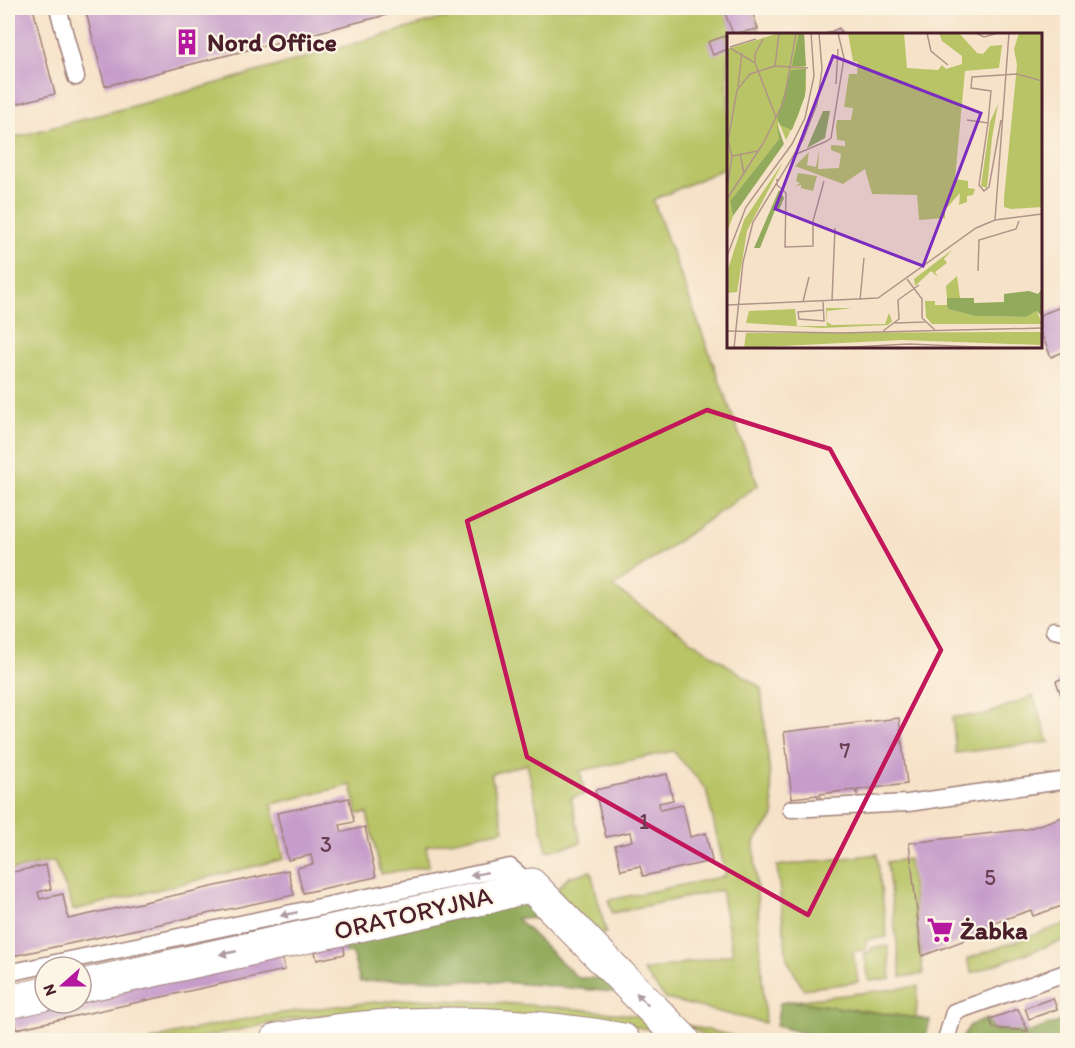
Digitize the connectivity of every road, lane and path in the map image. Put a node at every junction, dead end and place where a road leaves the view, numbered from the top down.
1 (58, 8) edge
2 (76, 77) dead end
3 (1068, 780) edge
4 (791, 809) dead end
5 (531, 885) junction
6 (1068, 972) edge
7 (8, 973) edge
8 (93, 983) edge
9 (33, 997) edge
10 (8, 1002) edge
11 (277, 1041) edge
12 (623, 1041) edge
13 (683, 1041) edge
14 (946, 1041) edge

1 - 2 lane
3 - 4 lane
5 -> 7 lane
5 -> 8 street, ORATORYJNA
13 -> 5 street
6 - 14 lane
9 - 10 street
11 - 12 street

